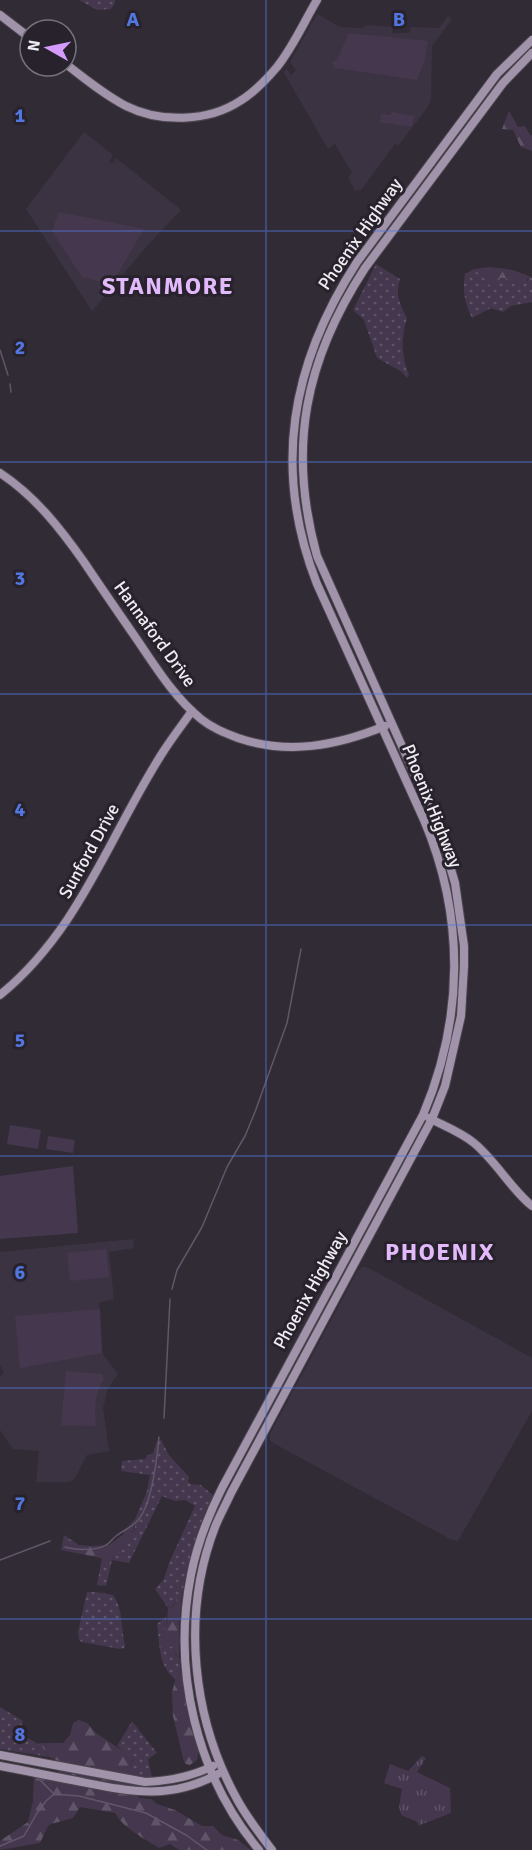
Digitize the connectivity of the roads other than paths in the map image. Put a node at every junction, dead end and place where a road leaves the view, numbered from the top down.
1 (317, 0) edge
2 (0, 15) edge
3 (18, 29) edge
4 (532, 40) edge
5 (532, 53) edge
6 (78, 73) edge
7 (0, 473) edge
8 (192, 711) junction
9 (391, 724) junction
10 (381, 728) junction
11 (0, 995) edge
12 (423, 1115) junction
13 (432, 1119) junction
14 (532, 1206) edge
15 (202, 1746) junction
16 (0, 1755) edge
17 (0, 1766) edge
18 (222, 1767) junction
19 (212, 1772) junction
20 (192, 1775) junction
21 (259, 1850) edge
22 (272, 1850) edge

1 - 6 main road
2 - 3 main road
4 - 10 main road, Phoenix Highway
5 - 9 main road, Phoenix Highway
7 - 8 main road, Hannaford Drive
8 - 10 main road, Hannaford Drive
8 - 11 main road, Sunford Drive
9 - 10 main road, Hannaford Drive
9 - 13 main road, Phoenix Highway
10 - 12 main road, Phoenix Highway
12 - 13 main road
12 - 15 main road, Phoenix Highway
13 - 14 main road
13 - 18 main road, Phoenix Highway
15 - 19 main road, Phoenix Highway
15 - 20 main road
16 - 20 main road
17 - 19 main road
18 - 19 main road
18 - 22 main road, Phoenix Highway
19 - 20 main road
19 - 21 main road, Phoenix Highway

